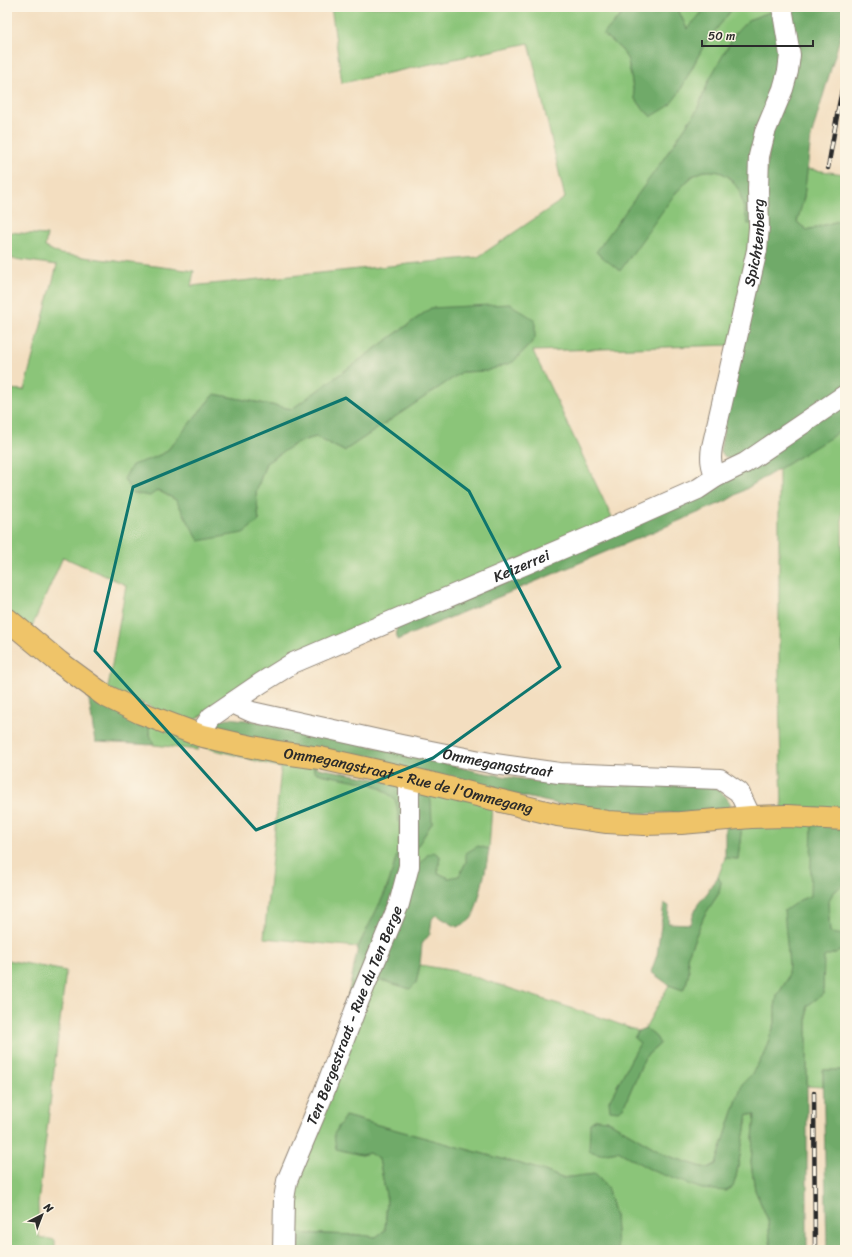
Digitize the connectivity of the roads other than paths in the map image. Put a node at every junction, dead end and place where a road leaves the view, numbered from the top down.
1 (782, 7) edge
2 (845, 395) edge
3 (716, 478) junction
4 (9, 625) edge
5 (232, 703) junction
6 (199, 735) junction
7 (409, 778) junction
8 (751, 817) junction
9 (845, 819) edge
10 (283, 1250) edge

1 - 3 street, Spichtenberg
2 - 3 street, Keizerrei
3 - 5 street, Keizerrei
4 - 6 main road, Ommegangstraat - Rue de l'Ommegang
5 - 6 street, Keizerrei
5 - 8 street, Ommegangstraat
6 - 7 main road, Ommegangstraat - Rue de l'Ommegang
7 - 8 main road, Ommegangstraat - Rue de l'Ommegang
7 - 10 street, Ten Bergestraat - Rue du Ten Berge
8 - 9 main road, Ommegangstraat - Rue de l'Ommegang

